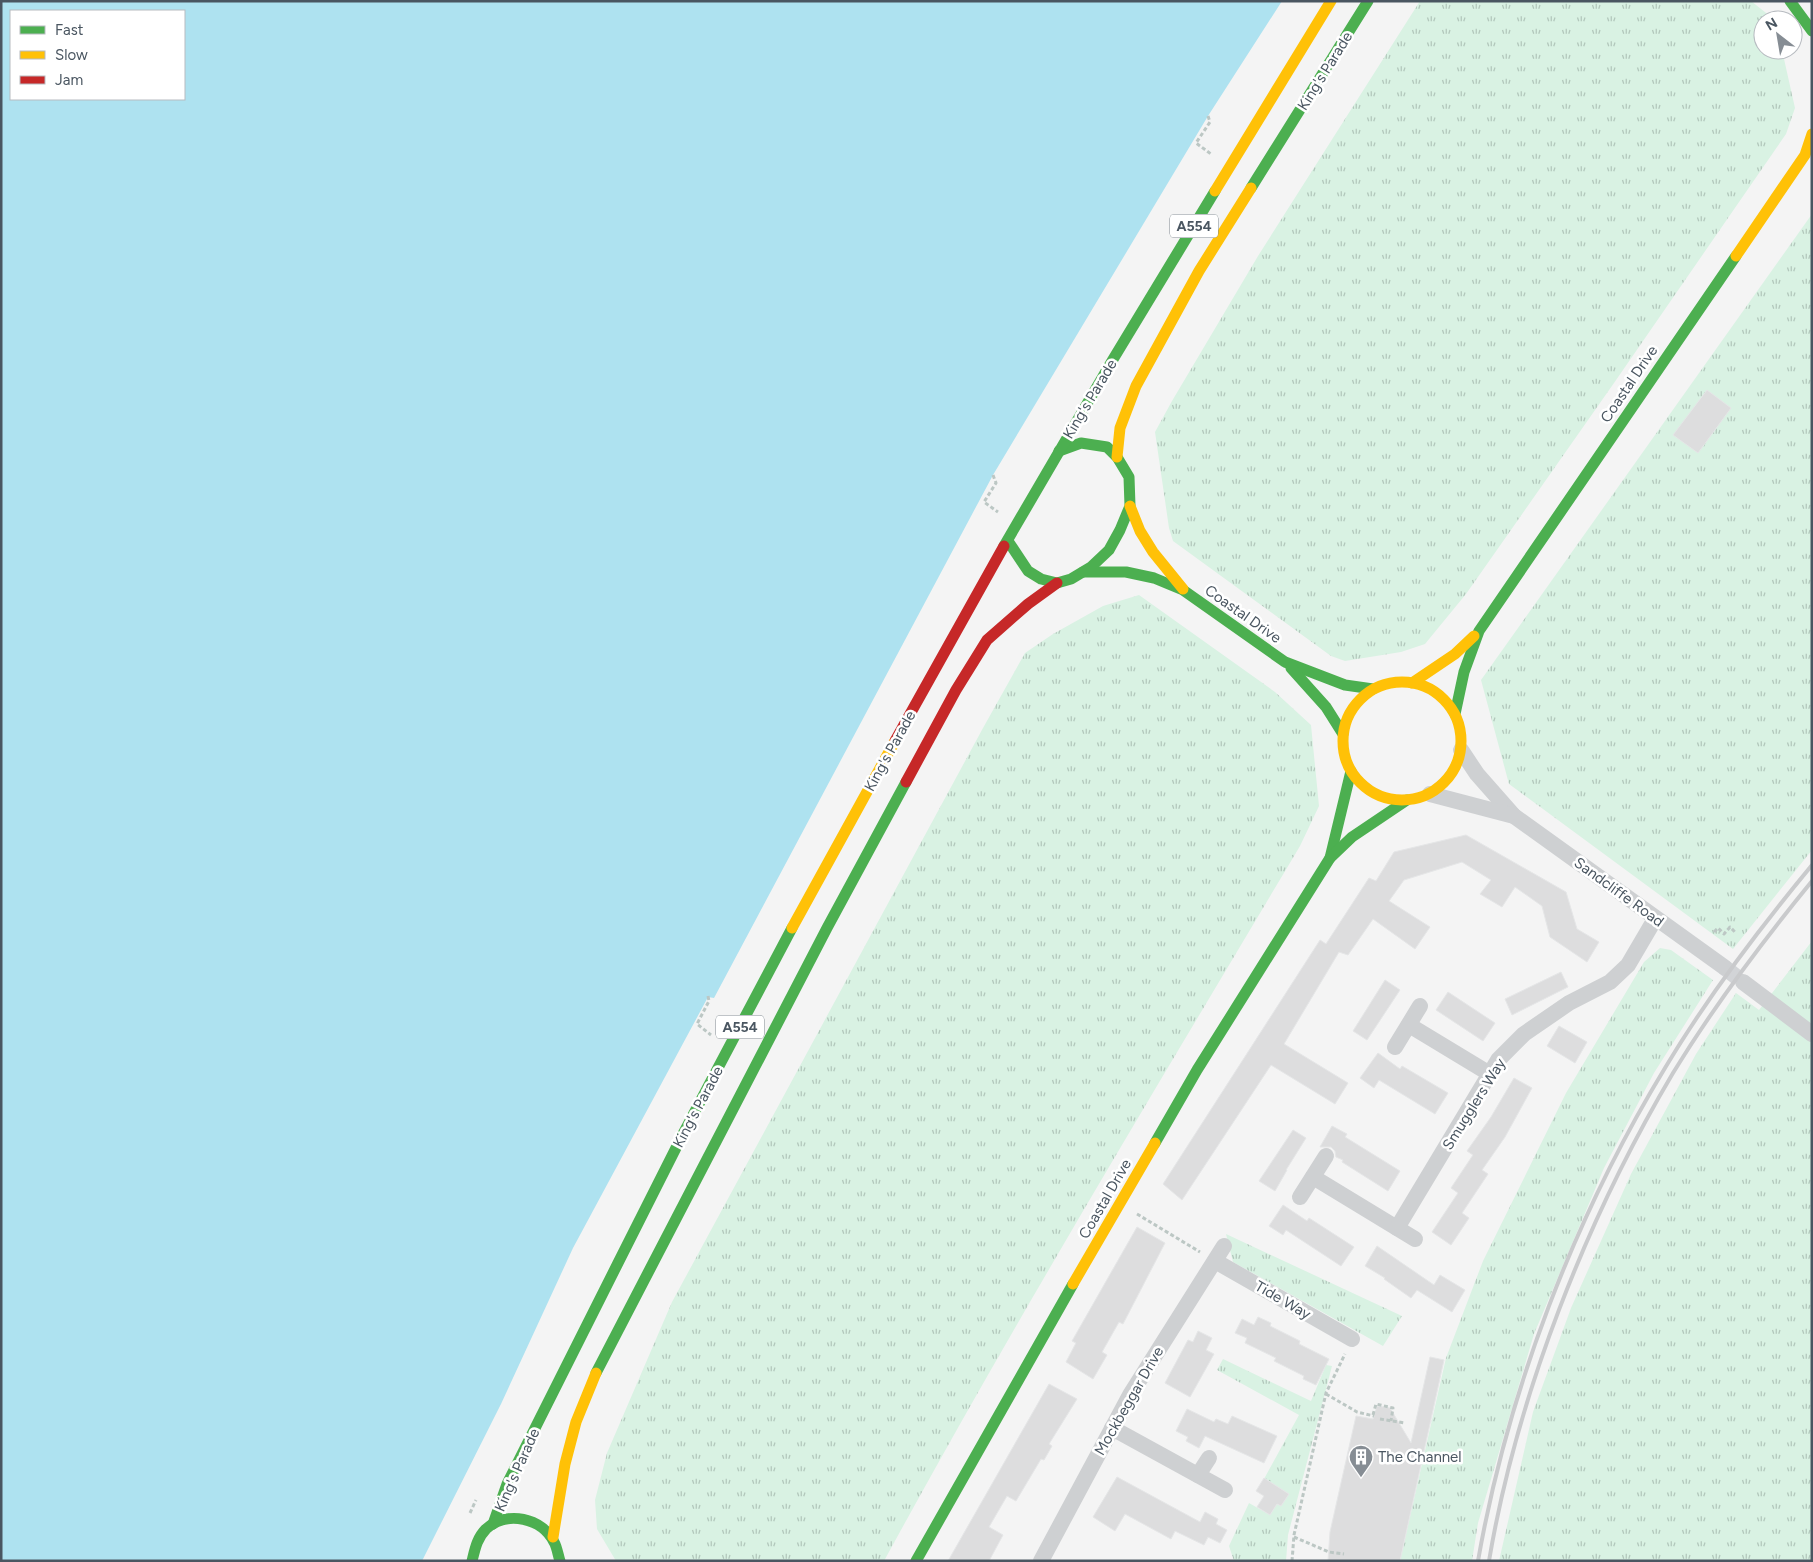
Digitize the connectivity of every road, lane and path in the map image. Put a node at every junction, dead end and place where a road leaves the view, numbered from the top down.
1 (1331, 1) edge
2 (1368, 1) edge
3 (1790, 1) edge
4 (1812, 31) edge
5 (1208, 116) dead end
6 (1812, 134) edge
7 (1808, 153) edge
8 (1211, 154) dead end
9 (1059, 451) junction
10 (1117, 457) junction
11 (993, 475) dead end
12 (1130, 506) junction
13 (1000, 514) dead end
14 (1008, 541) junction
15 (1083, 572) junction
16 (1057, 583) junction
17 (1183, 590) junction
18 (1479, 632) junction
19 (1285, 662) junction
20 (1412, 683) junction
21 (1373, 689) junction
22 (1455, 714) junction
23 (1343, 734) junction
24 (1461, 750) junction
25 (1351, 771) junction
26 (1430, 794) junction
27 (1407, 800) junction
28 (1514, 816) junction
29 (1330, 858) junction
30 (1655, 919) junction
31 (1714, 932) dead end
32 (1735, 932) dead end
33 (1724, 967) tunnel mouth
34 (1743, 982) tunnel mouth
35 (708, 996) dead end
36 (1420, 1006) dead end
37 (1408, 1024) junction
38 (1812, 1034) edge
39 (711, 1035) dead end
40 (1395, 1046) dead end
41 (1490, 1074) junction
42 (1326, 1156) dead end
43 (1313, 1177) junction
44 (1300, 1197) dead end
45 (1120, 1204) junction
46 (1397, 1228) junction
47 (1415, 1239) dead end
48 (1224, 1246) dead end
49 (1215, 1261) junction
50 (1352, 1339) joint
51 (1326, 1394) junction
52 (1380, 1418) dead end
53 (1391, 1420) junction
54 (1405, 1423) dead end
55 (1112, 1428) junction
56 (1209, 1458) dead end
57 (1198, 1475) junction
58 (1225, 1490) dead end
59 (493, 1524) junction
60 (552, 1537) junction
61 (1294, 1537) junction
62 (1344, 1554) dead end
63 (559, 1555) edge
64 (471, 1558) edge
65 (566, 1561) edge
66 (916, 1561) edge
67 (1041, 1561) edge
68 (1292, 1561) edge

1 - 9 main road, King's Parade / A554
2 - 10 main road, King's Parade / A554
3 - 4 main road
5 - 8 path
6 - 7 main road, Coastal Drive
7 - 18 main road, Coastal Drive
9 - 10 main road
9 - 14 main road, King's Parade / A554
10 - 12 main road, A554
11 - 13 path
12 - 15 main road, A554
12 - 17 main road, Coastal Drive
14 - 16 main road
14 - 59 main road, King's Parade / A554
15 - 16 main road, A554
15 - 17 main road, Coastal Drive
16 - 60 main road, King's Parade / A554
17 - 19 main road, Coastal Drive
18 - 20 main road, Coastal Drive
18 - 22 main road, Coastal Drive
19 - 21 main road, Coastal Drive
19 - 23 main road, Coastal Drive
20 - 21 main road
20 - 22 main road
21 - 23 main road
22 - 24 main road
23 - 25 main road
24 - 26 main road
24 - 28 street, Sandcliffe Road
25 - 27 main road
25 - 29 main road, Coastal Drive
26 - 27 main road
26 - 28 street, Sandcliffe Road
27 - 29 main road, Coastal Drive
28 - 30 street, Sandcliffe Road
29 - 45 main road, Coastal Drive
30 - 33 street, Sandcliffe Road
30 - 41 street, Smugglers Way
31 - 32 path
34 - 38 street
35 - 39 path
36 - 37 street
37 - 40 street
37 - 41 street
41 - 46 street, Smugglers Way
42 - 43 street
43 - 44 street
43 - 46 street
45 - 49 path
45 - 66 main road, Coastal Drive
46 - 47 street
48 - 49 street, Mockbeggar Drive
49 - 50 street, Tide Way
49 - 55 street, Mockbeggar Drive
50 - 51 path
51 - 53 path
51 - 61 path
52 - 53 path
53 - 54 path
55 - 57 street
55 - 67 street, Mockbeggar Drive
56 - 57 street
57 - 58 street
59 - 60 main road
59 - 64 main road
60 - 63 main road
61 - 62 path
61 - 68 path
63 - 65 main road

